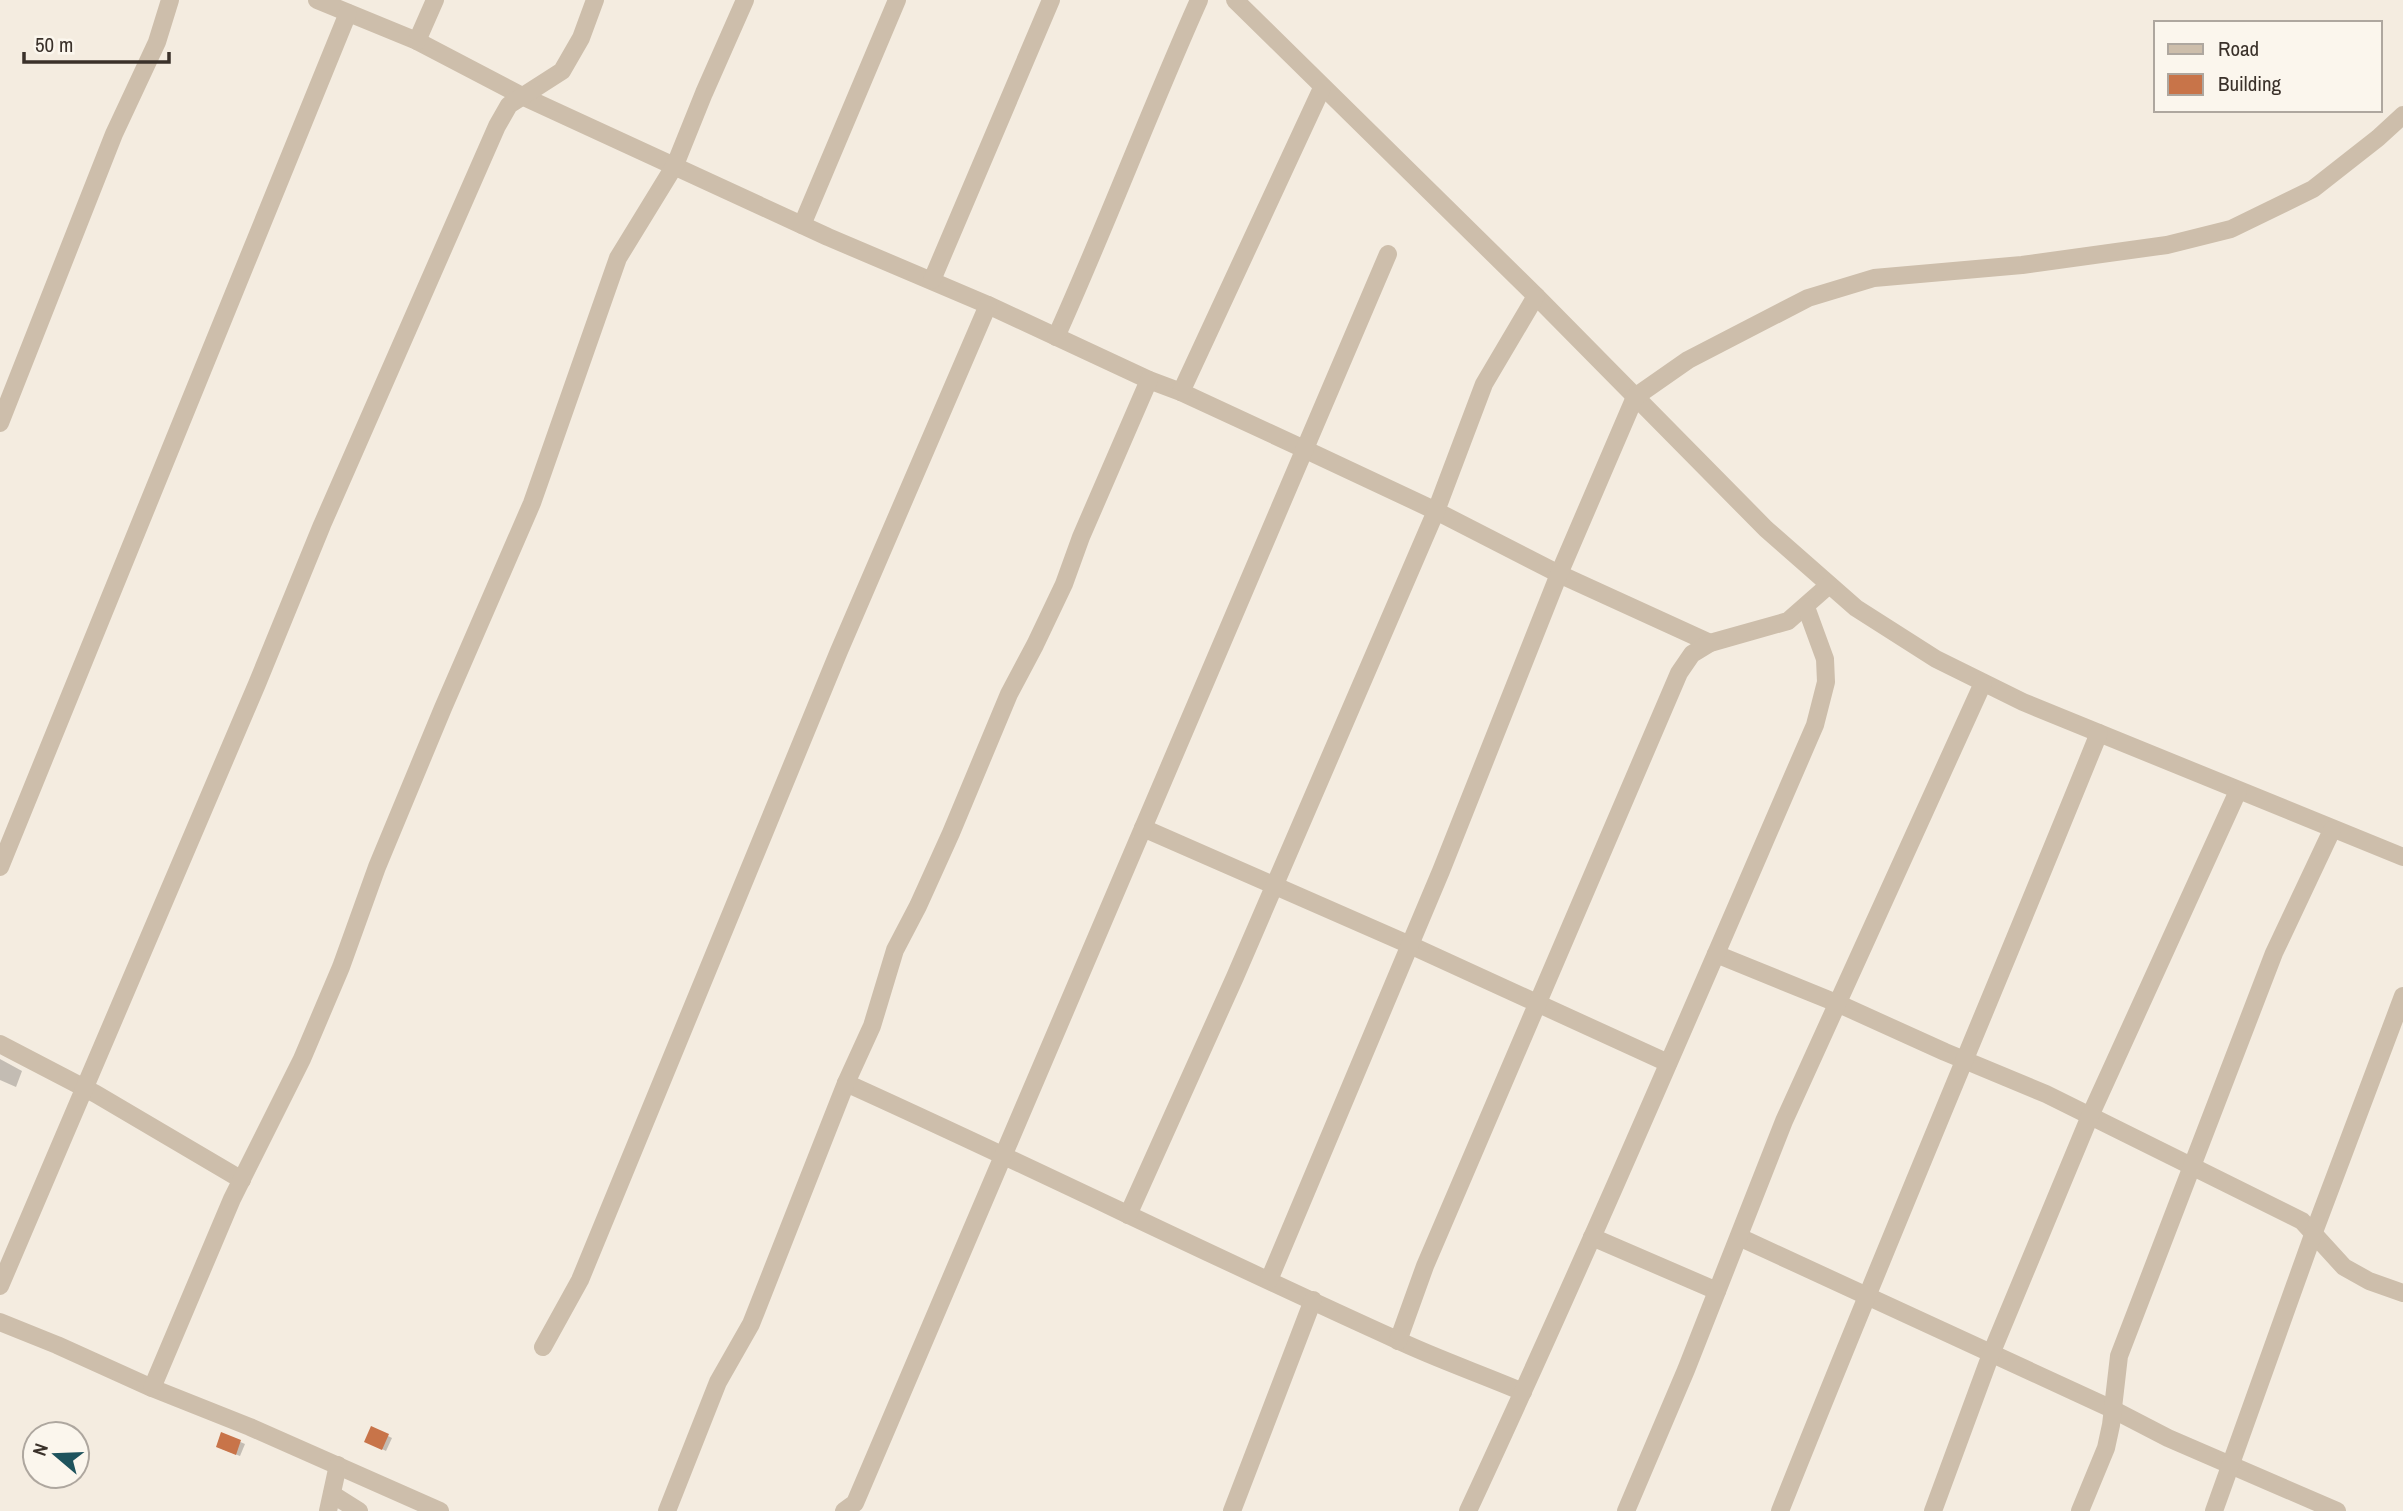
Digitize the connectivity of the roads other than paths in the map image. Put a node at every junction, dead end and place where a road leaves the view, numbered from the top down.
1 (170, 0) edge
2 (317, 0) edge
3 (435, 0) edge
4 (595, 0) edge
5 (745, 0) edge
6 (897, 0) edge
7 (1051, 0) edge
8 (1199, 0) edge
9 (1235, 0) edge
10 (348, 13) junction
11 (417, 41) junction
12 (1322, 89) junction
13 (522, 96) junction
14 (2403, 115) edge
15 (676, 165) junction
16 (802, 225) junction
17 (1388, 254) dead end
18 (932, 280) junction
19 (1536, 296) junction
20 (988, 304) junction
21 (1056, 337) junction
22 (1149, 380) junction
23 (1181, 393) junction
24 (1635, 397) junction
25 (0, 423) edge
26 (1304, 449) junction
27 (1436, 511) junction
28 (1559, 574) junction
29 (1829, 585) junction
30 (1806, 607) junction
31 (1710, 643) junction
32 (1983, 683) junction
33 (2099, 733) junction
34 (2238, 791) junction
35 (1143, 828) junction
36 (2332, 830) junction
37 (2403, 857) edge
38 (0, 867) edge
39 (1274, 886) junction
40 (1409, 945) junction
41 (1716, 954) junction
42 (2403, 996) edge
43 (1536, 1003) junction
44 (1839, 1004) junction
45 (0, 1044) edge
46 (1966, 1061) junction
47 (1668, 1063) junction
48 (846, 1083) junction
49 (85, 1088) junction
50 (2090, 1116) junction
51 (1004, 1154) junction
52 (2191, 1167) junction
53 (242, 1180) junction
54 (1128, 1215) junction
55 (2314, 1232) junction
56 (1592, 1237) junction
57 (1739, 1237) junction
58 (1269, 1280) junction
59 (0, 1286) edge
60 (1717, 1291) junction
61 (2403, 1293) edge
62 (1866, 1295) junction
63 (1312, 1300) junction
64 (2, 1328) edge
65 (1398, 1341) junction
66 (544, 1347) dead end
67 (1991, 1354) junction
68 (152, 1388) junction
69 (1523, 1392) junction
70 (2112, 1409) junction
71 (2231, 1464) junction
72 (338, 1465) junction
73 (330, 1502) edge
74 (359, 1511) edge
75 (440, 1511) edge
76 (667, 1511) edge
77 (844, 1511) edge
78 (1232, 1511) edge
79 (1468, 1511) edge
80 (1626, 1511) edge
81 (1780, 1511) edge
82 (1933, 1511) edge
83 (2080, 1511) edge
84 (2214, 1511) edge
85 (2337, 1511) edge

1 - 25 street
2 - 10 street
3 - 11 street
4 - 13 street
5 - 15 street
6 - 16 street
7 - 18 street
8 - 21 street
9 - 12 street
10 - 11 street
10 - 38 street
11 - 13 street
12 - 19 street
12 - 23 street
13 - 15 street
13 - 49 street
14 - 24 street
15 - 16 street
15 - 53 street
16 - 18 street
17 - 26 street
18 - 20 street
19 - 24 street
19 - 27 street
20 - 21 street
20 - 66 street
21 - 22 street
22 - 23 street
22 - 48 street
23 - 26 street
24 - 28 street
24 - 29 street
26 - 27 street
26 - 35 street
27 - 28 street
27 - 39 street
28 - 31 street
28 - 40 street
29 - 30 street
29 - 32 street
30 - 31 street
30 - 41 street
31 - 43 street
32 - 33 street
32 - 44 street
33 - 34 street
33 - 46 street
34 - 36 street
34 - 50 street
35 - 39 street
35 - 51 street
36 - 37 street
36 - 52 street
39 - 40 street
39 - 54 street
40 - 43 street
40 - 58 street
41 - 44 street
41 - 47 street
42 - 55 street
43 - 47 street
43 - 65 street
44 - 46 street
44 - 57 street
45 - 49 street
46 - 50 street
46 - 62 street
47 - 56 street
48 - 51 street
48 - 76 street
49 - 53 street
49 - 59 street
50 - 52 street
50 - 67 street
51 - 54 street
51 - 77 street
52 - 55 street
52 - 70 street
53 - 68 street
54 - 58 street
55 - 61 street
55 - 71 street
56 - 60 street
56 - 69 street
57 - 60 street
57 - 62 street
58 - 63 street
60 - 80 street
62 - 67 street
62 - 81 street
63 - 65 street
63 - 78 street
64 - 68 street
65 - 69 street
67 - 70 street
67 - 82 street
68 - 72 street
69 - 79 street
70 - 71 street
70 - 83 street
71 - 84 street
71 - 85 street
72 - 73 street
72 - 75 street
73 - 74 street

